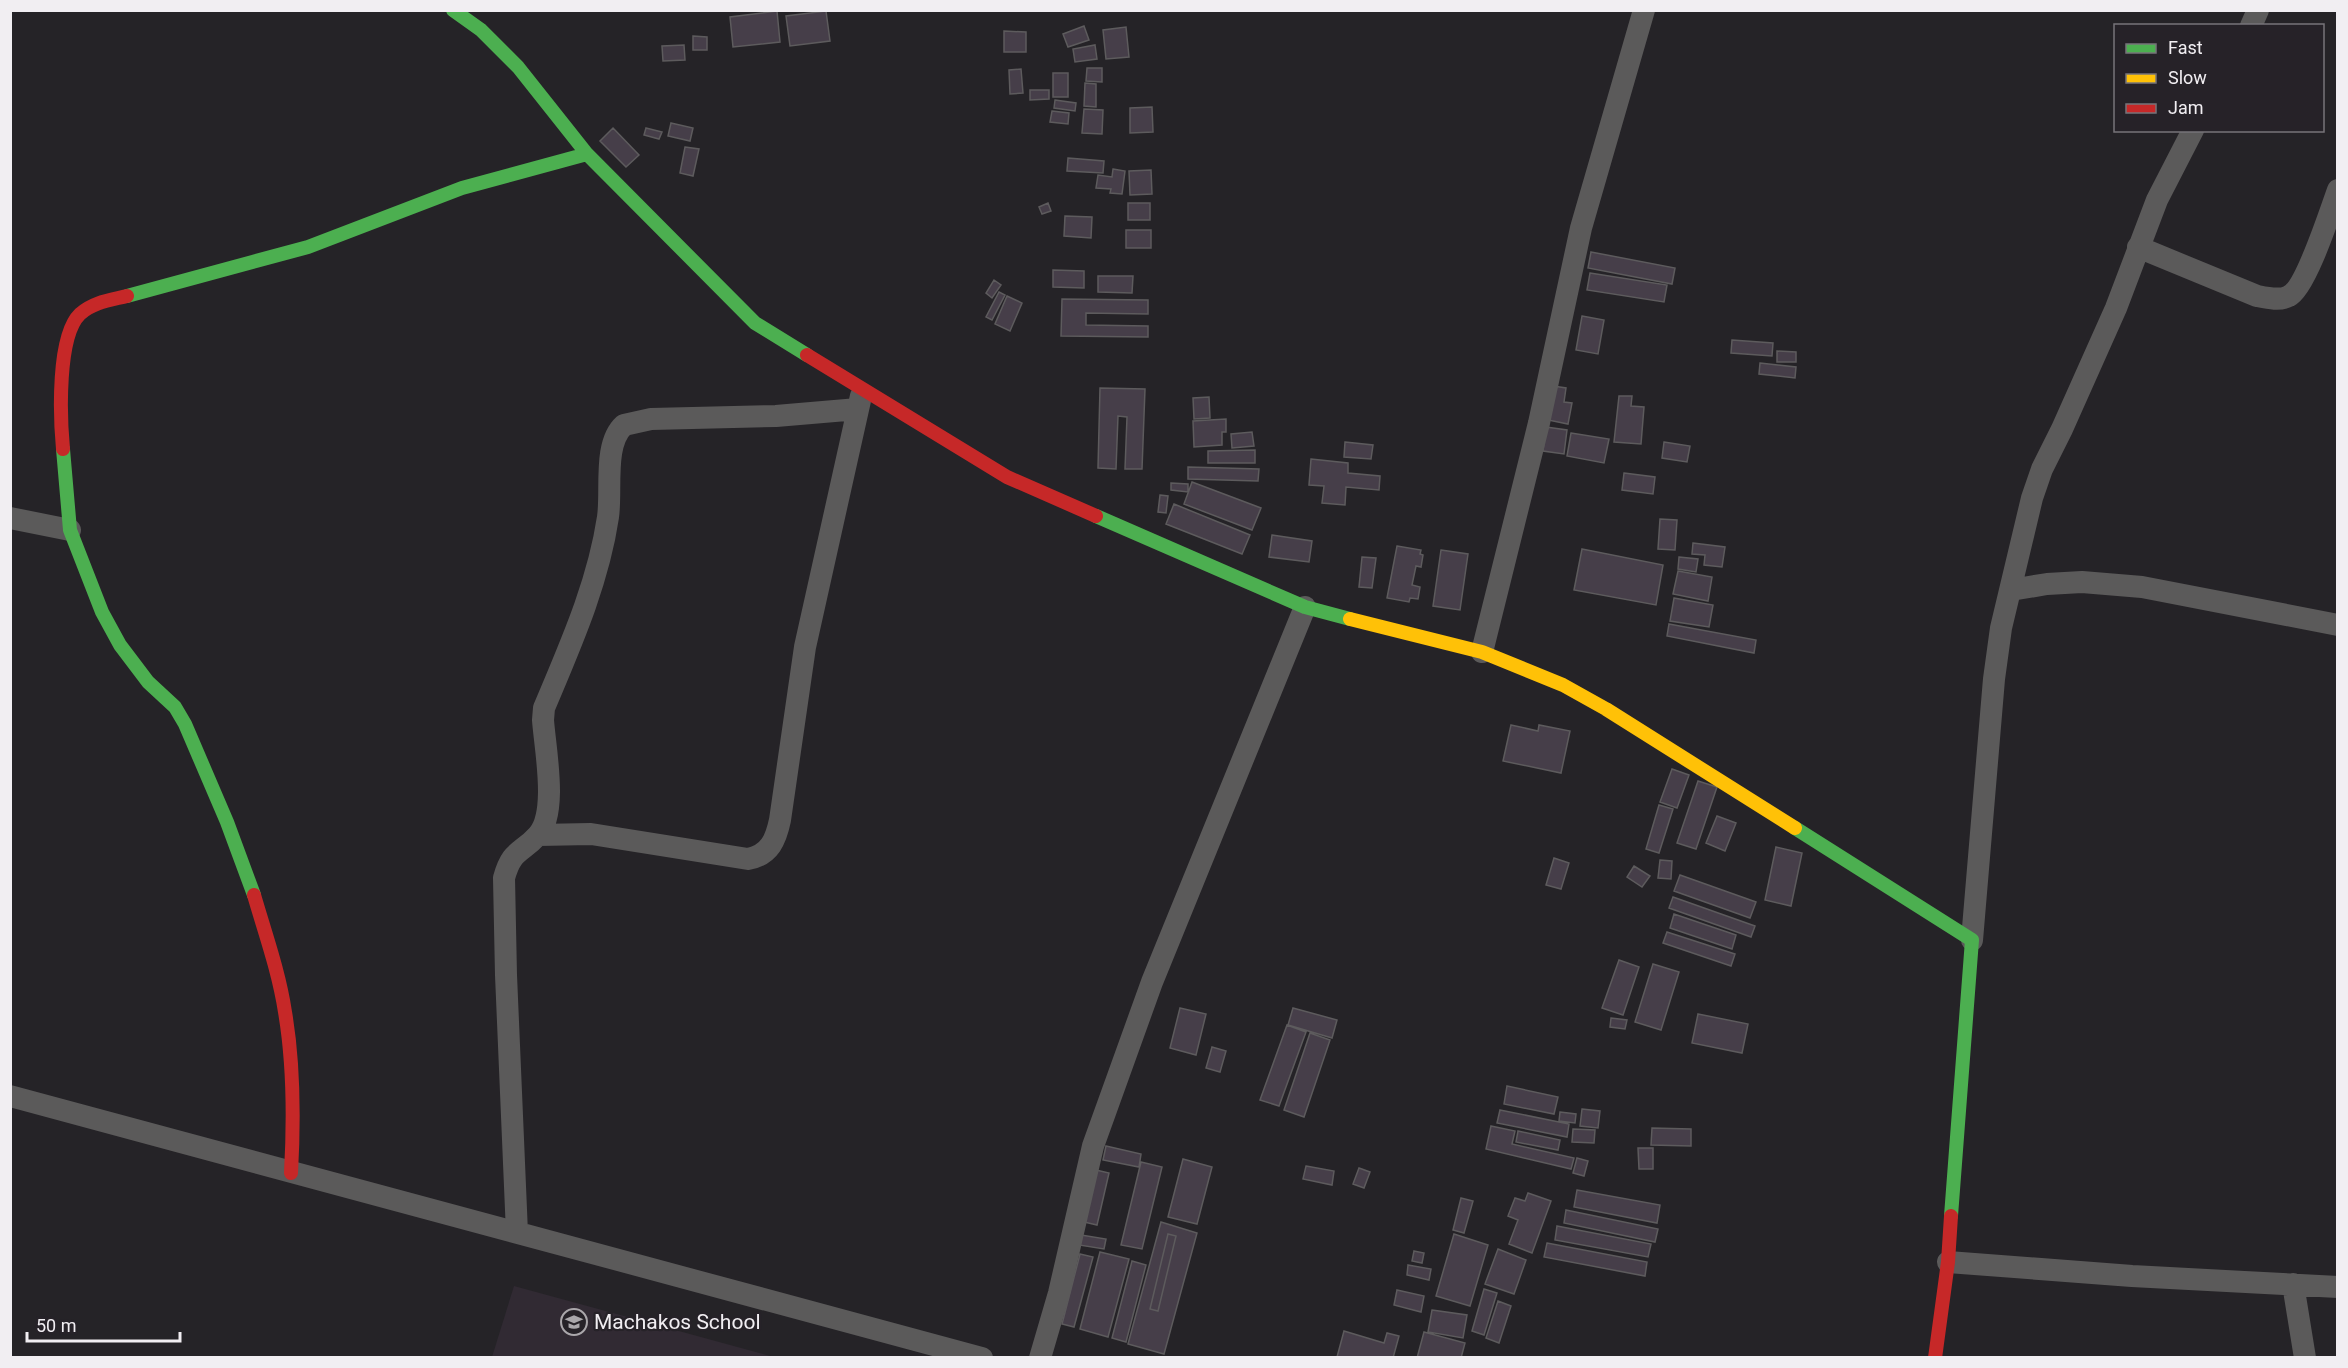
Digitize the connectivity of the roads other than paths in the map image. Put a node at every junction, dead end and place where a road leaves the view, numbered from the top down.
1 (453, 10) edge
2 (1644, 10) edge
3 (2192, 132) edge
4 (587, 154) junction
5 (2337, 190) edge
6 (2333, 214) edge
7 (2138, 247) junction
8 (861, 399) junction
9 (10, 518) edge
10 (70, 530) junction
11 (2011, 590) junction
12 (1305, 607) junction
13 (2337, 625) edge
14 (1482, 652) junction
15 (538, 835) junction
16 (1972, 940) junction
17 (10, 1096) edge
18 (291, 1173) junction
19 (517, 1233) junction
20 (1948, 1262) junction
21 (2293, 1284) junction
22 (2337, 1287) edge
23 (982, 1358) edge
24 (1040, 1358) edge
25 (1935, 1358) edge
26 (2305, 1358) edge

1 - 4 street
2 - 14 street
3 - 7 street
4 - 8 street
4 - 10 street
5 - 6 street
6 - 7 street
7 - 11 street
8 - 12 street
8 - 15 street
8 - 15 street
9 - 10 street
10 - 18 street
11 - 13 street
11 - 16 street
12 - 14 street
12 - 24 street
14 - 16 street
15 - 19 street
16 - 20 street
17 - 18 street
18 - 19 street
19 - 23 street
20 - 21 street
20 - 25 street
21 - 22 street
21 - 26 street

